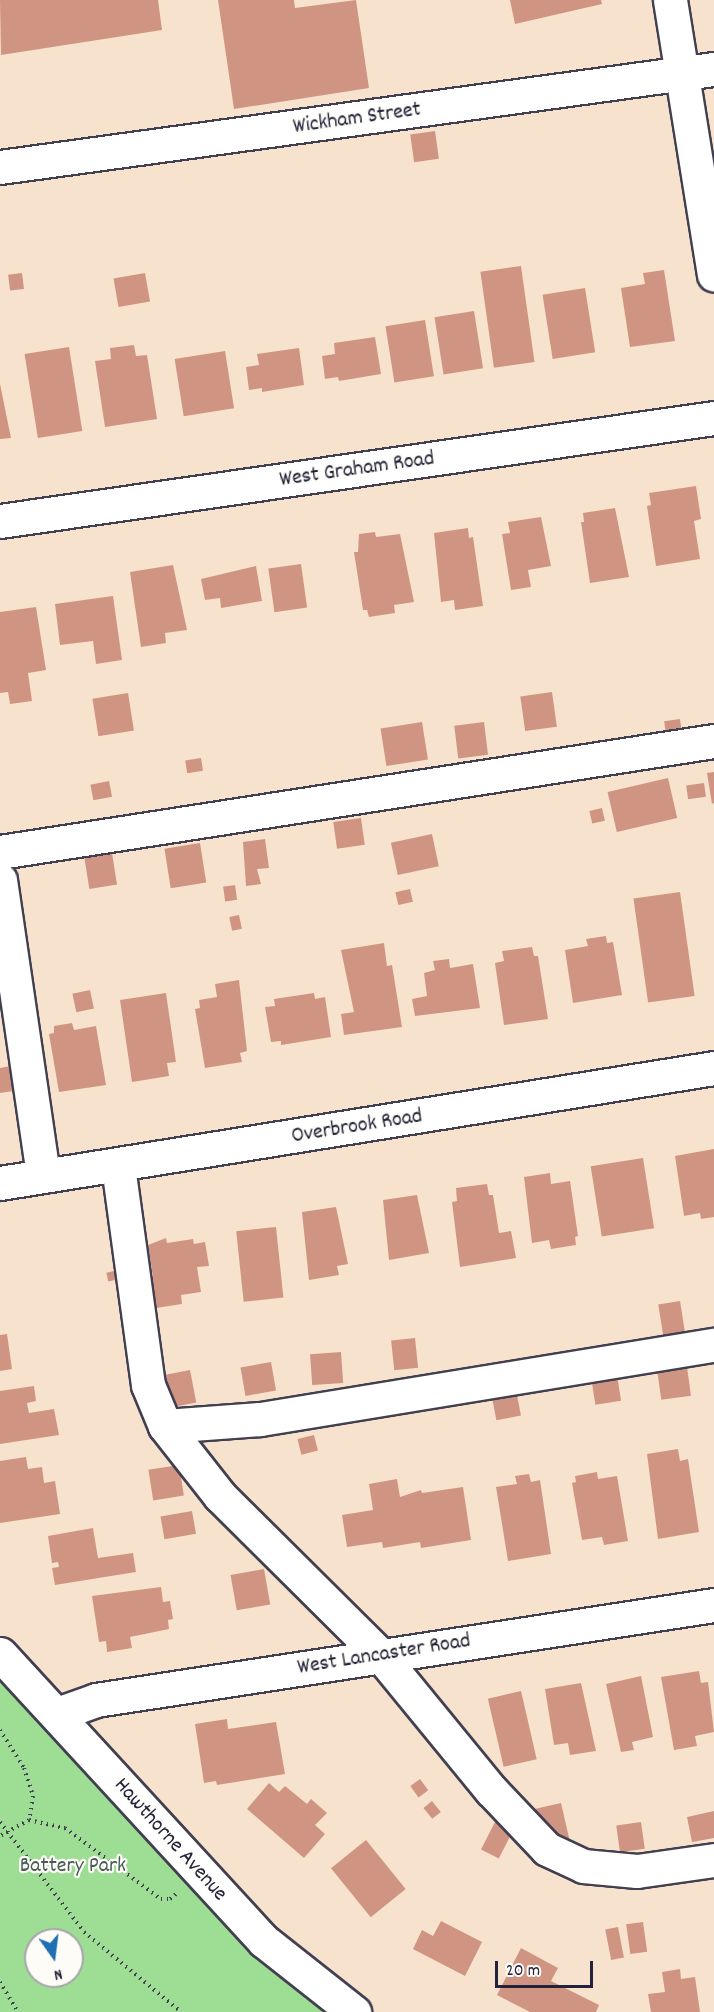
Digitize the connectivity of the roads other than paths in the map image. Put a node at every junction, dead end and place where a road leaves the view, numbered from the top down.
1 (670, 0) edge
2 (699, 71) edge
3 (0, 167) edge
4 (714, 274) edge
5 (714, 418) edge
6 (0, 521) edge
7 (714, 741) edge
8 (0, 852) edge
9 (0, 880) edge
10 (714, 1068) edge
11 (118, 1166) junction
12 (43, 1176) junction
13 (0, 1183) edge
14 (714, 1345) edge
15 (165, 1426) junction
16 (714, 1605) edge
17 (0, 1654) edge
18 (382, 1657) junction
19 (57, 1714) junction
20 (714, 1860) edge
21 (354, 2012) edge

1 - 2 street
2 - 3 street, Wickham Street
2 - 4 street
5 - 6 street, West Graham Road
7 - 8 street
9 - 12 street
10 - 11 street, Overbrook Road
11 - 12 street, Overbrook Road
11 - 15 street
12 - 13 street, Overbrook Road
14 - 15 street
15 - 18 street
16 - 18 street, West Lancaster Road
17 - 19 street, Hawthorne Avenue
18 - 19 street, West Lancaster Road
18 - 20 street
19 - 21 street, Hawthorne Avenue

